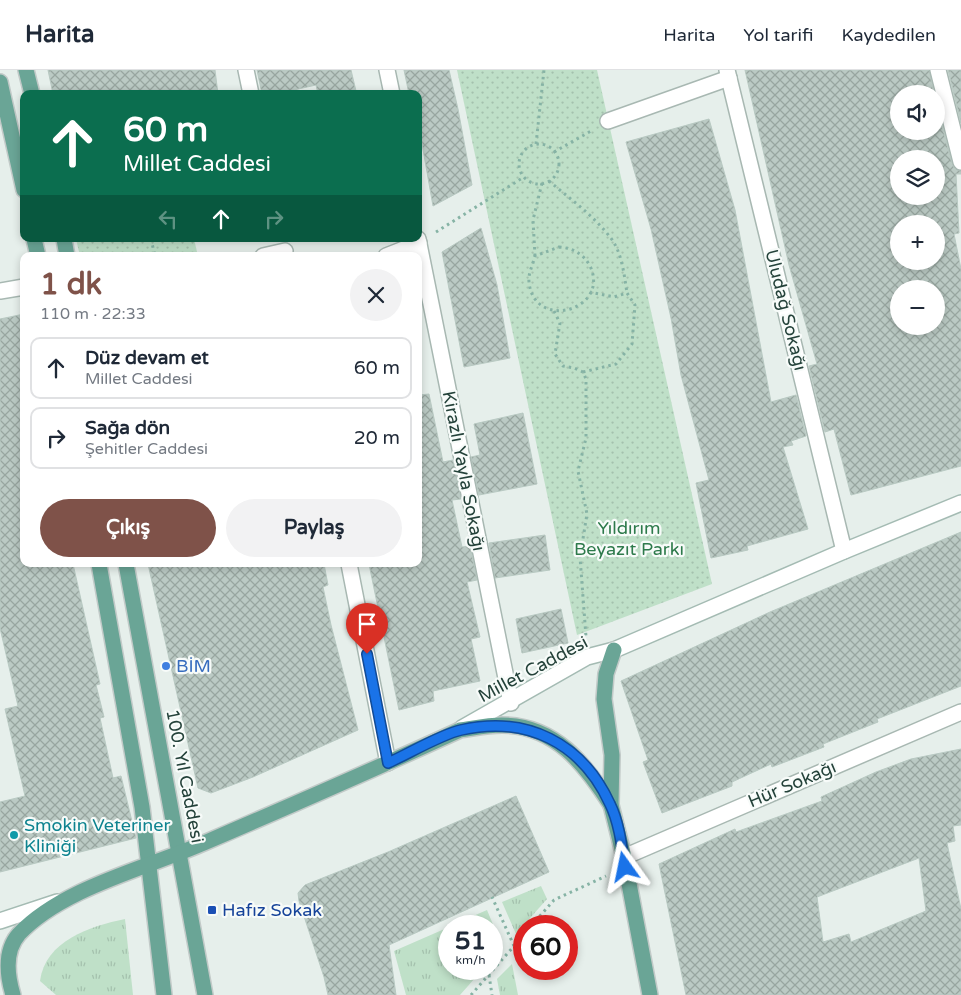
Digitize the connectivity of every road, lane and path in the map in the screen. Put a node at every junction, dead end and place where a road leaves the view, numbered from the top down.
1 (26, 70) edge
2 (246, 70) edge
3 (388, 70) edge
4 (544, 70) edge
5 (938, 70) edge
6 (728, 74) edge
7 (0, 82) edge
8 (31, 90) edge
9 (250, 90) edge
10 (391, 90) edge
11 (608, 121) joint
12 (536, 144) junction
13 (554, 152) junction
14 (961, 162) edge
15 (20, 172) edge
16 (524, 177) junction
17 (549, 181) junction
18 (542, 183) junction
19 (422, 239) edge
20 (416, 242) edge
21 (395, 252) edge
22 (535, 256) junction
23 (422, 261) edge
24 (20, 288) edge
25 (0, 291) edge
26 (590, 292) junction
27 (627, 293) junction
28 (554, 311) junction
29 (583, 372) junction
30 (961, 503) edge
31 (844, 551) junction
32 (100, 567) edge
33 (127, 567) edge
34 (350, 567) edge
35 (614, 650) junction
36 (587, 657) junction
37 (511, 702) junction
38 (961, 712) edge
39 (460, 730) junction
40 (388, 763) junction
41 (611, 805) junction
42 (181, 853) junction
43 (624, 862) junction
44 (148, 864) junction
45 (492, 897) dead end
46 (68, 899) junction
47 (541, 915) edge
48 (0, 921) edge
49 (513, 944) edge
50 (513, 947) edge
51 (503, 958) edge
52 (484, 980) edge
53 (490, 980) edge
54 (13, 995) edge
55 (164, 995) edge
56 (205, 995) edge
57 (471, 995) edge
58 (492, 995) edge
59 (650, 995) edge

1 - 8 main road
2 - 9 street
3 - 10 street
4 - 12 path
5 - 14 street
6 - 11 street
6 - 31 street, Uludağ Sokağı
7 - 15 main road
11 - 13 path
12 - 13 path
12 - 16 path
13 - 17 path
16 - 18 path
16 - 19 path
17 - 18 path
17 - 27 path
18 - 22 path
20 - 21 street
22 - 26 path
22 - 28 path
23 - 37 street, Kirazlı Yayla Sokağı
24 - 25 street
26 - 27 path
26 - 28 path
27 - 29 path
28 - 29 path
29 - 36 path
30 - 31 street, Millet Caddesi
31 - 35 street, Millet Caddesi
32 - 44 main road
33 - 42 main road, 100. Yıl Caddesi
34 - 40 street
35 - 36 street, Millet Caddesi
35 - 41 main road
36 - 37 street, Millet Caddesi
37 - 39 street, Millet Caddesi
38 - 43 street, Hür Sokağı
39 - 40 main road, Millet Caddesi
39 - 41 main road
40 - 42 main road, Millet Caddesi
41 - 43 main road
42 - 44 main road, Millet Caddesi
42 - 56 main road, 100. Yıl Caddesi
43 - 47 path
43 - 59 main road
44 - 46 main road
44 - 55 main road
45 - 49 path
46 - 48 street
46 - 54 main road
50 - 51 path
52 - 57 path
53 - 58 path

